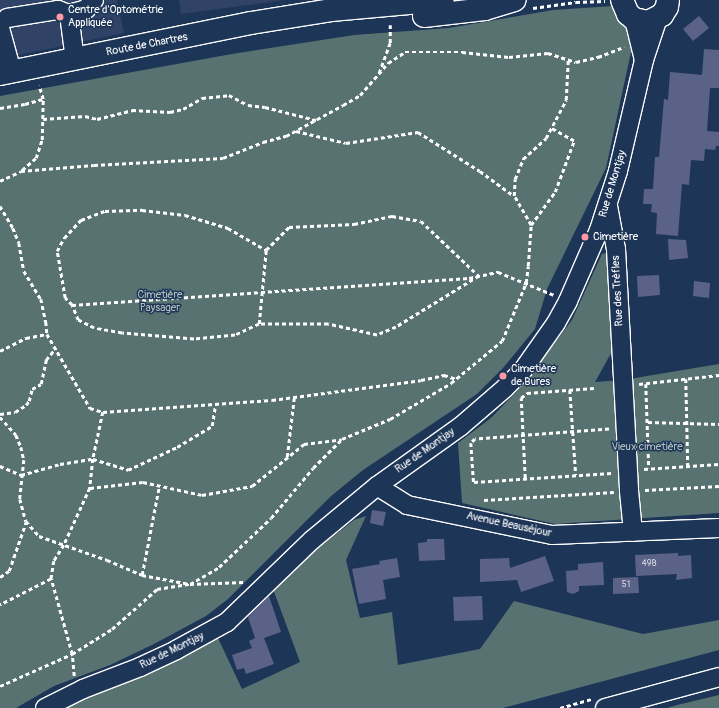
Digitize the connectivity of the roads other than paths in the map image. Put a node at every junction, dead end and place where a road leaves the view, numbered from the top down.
1 (94, 0) edge
2 (443, 0) edge
3 (523, 4) edge
4 (420, 6) edge
5 (618, 6) edge
6 (668, 6) edge
7 (69, 14) junction
8 (4, 23) edge
9 (642, 53) junction
10 (75, 60) junction
11 (6, 73) edge
12 (608, 203) junction
13 (377, 486) junction
14 (719, 528) edge
15 (633, 532) junction
16 (719, 677) edge
17 (45, 708) edge
18 (605, 708) edge

1 - 7 street
2 - 4 main road, Route de Chartres
3 - 4 main road, Route de Chartres
4 - 10 main road, Route de Chartres
5 - 6 main road
5 - 9 street, Rue de Montjay
6 - 9 street, Rue de Montjay
7 - 8 street
7 - 10 street
8 - 11 street
9 - 12 street, Rue de Montjay
10 - 11 main road, Route de Chartres
12 - 13 street, Rue de Montjay
12 - 15 street, Rue des Trèfles
13 - 15 street, Avenue Beauséjour
13 - 17 street, Rue de Montjay
14 - 15 street, Avenue Beauséjour
16 - 18 street

